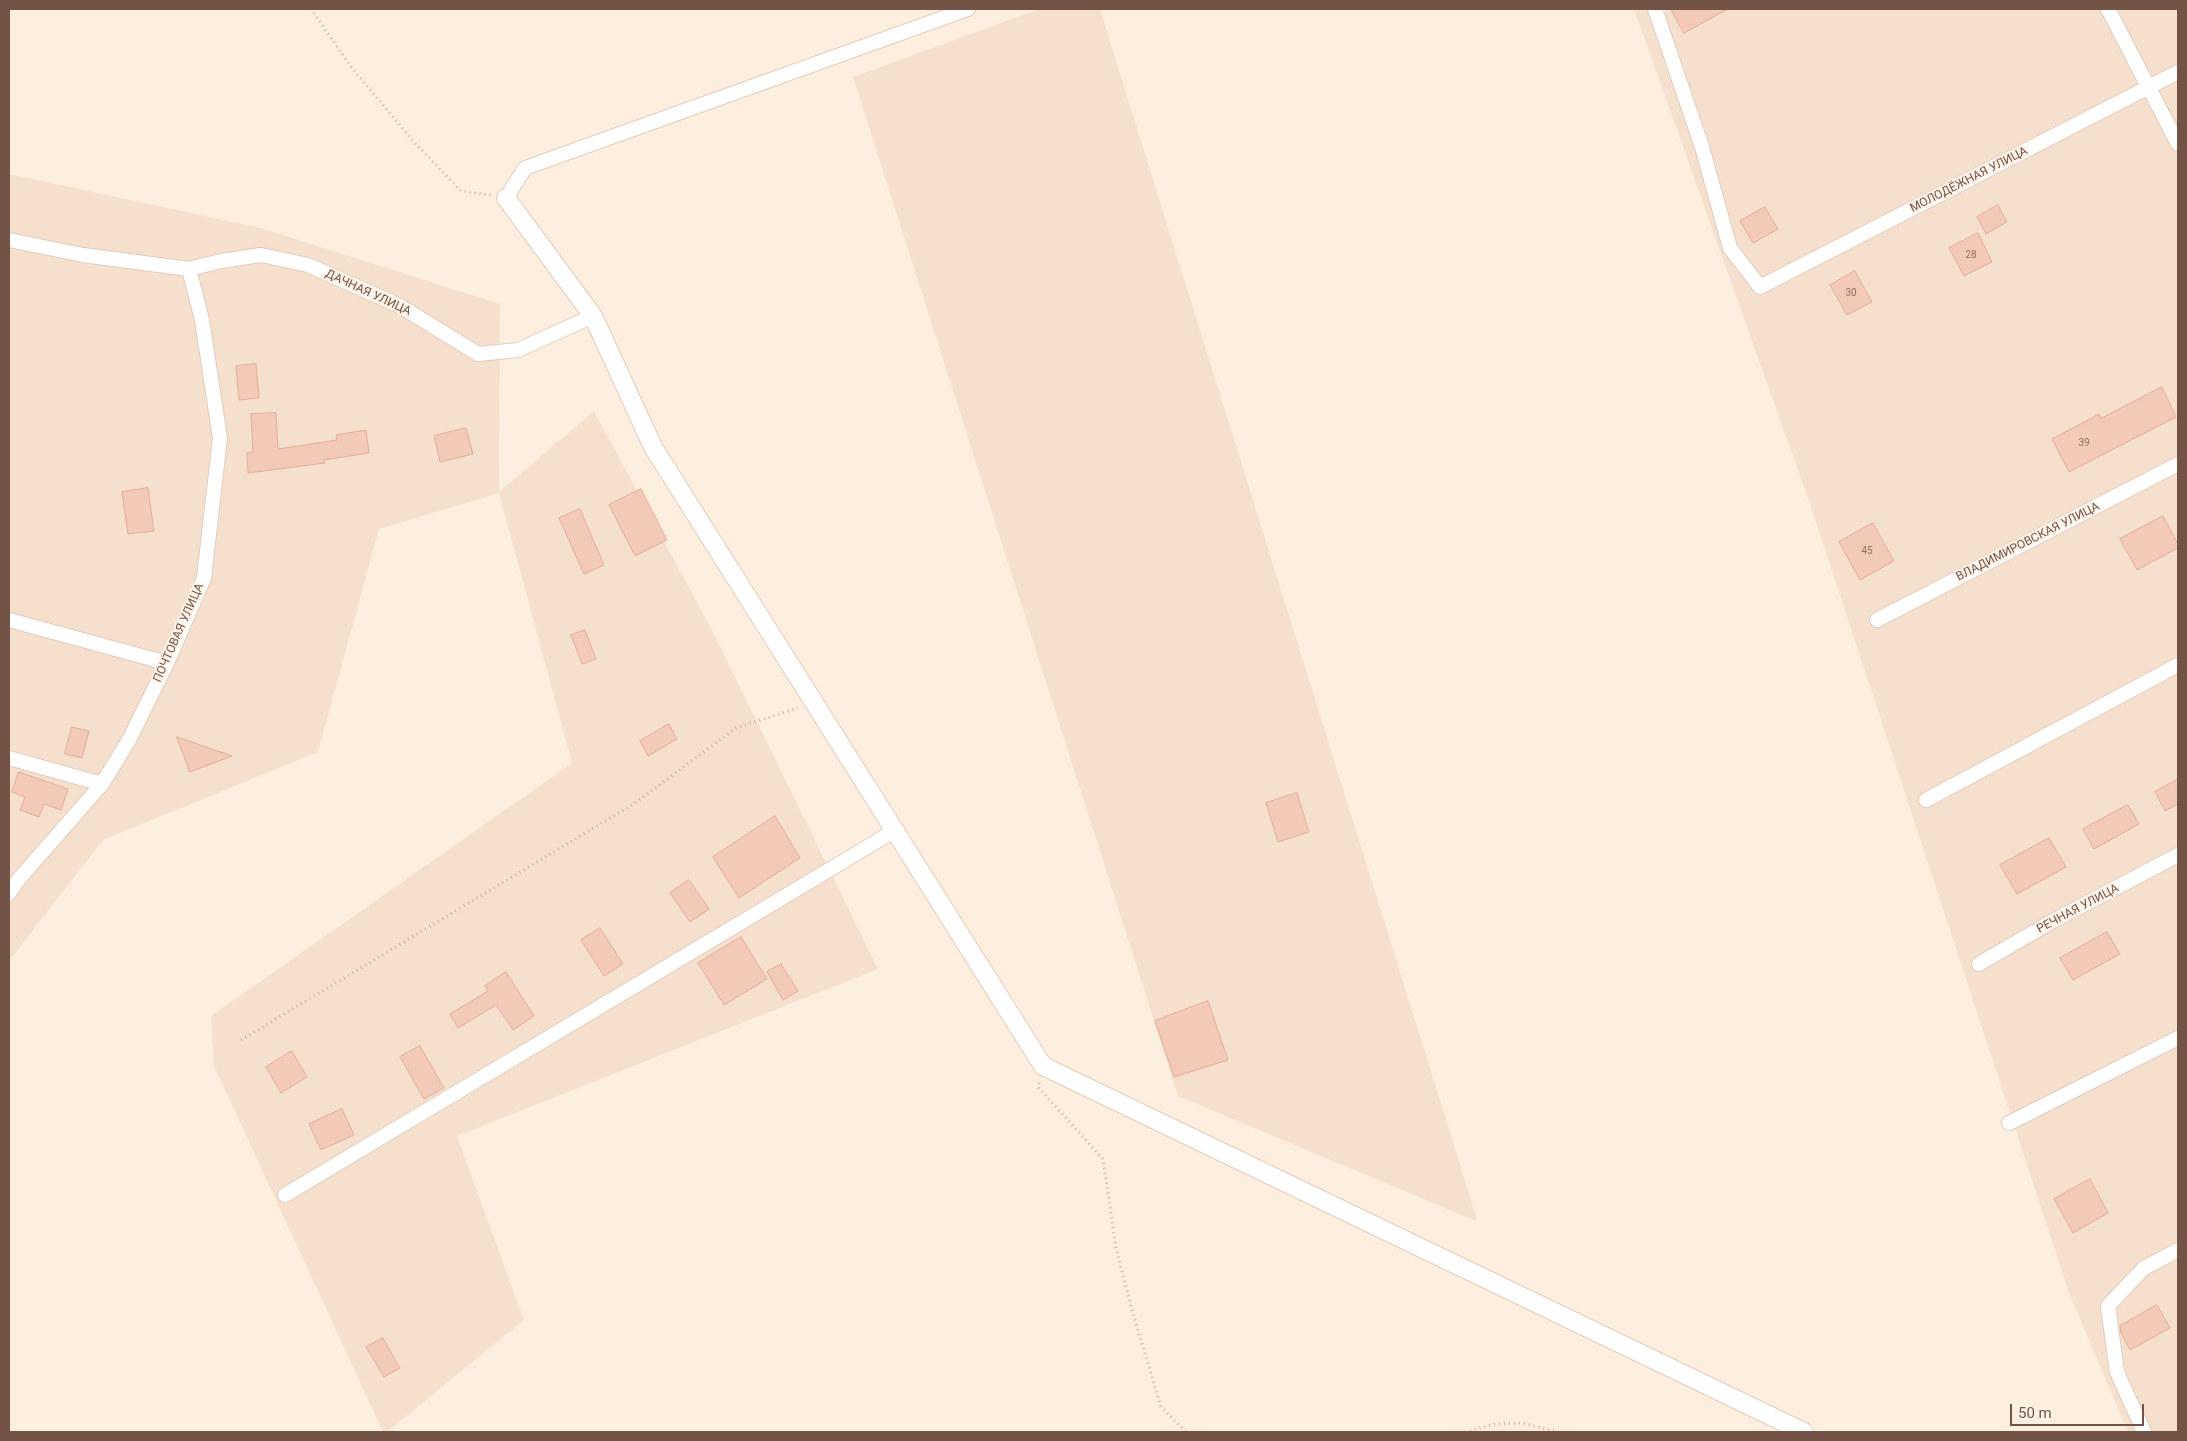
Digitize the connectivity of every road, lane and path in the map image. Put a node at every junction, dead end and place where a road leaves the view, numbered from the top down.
1 (311, 9) edge
2 (968, 9) edge
3 (1655, 9) edge
4 (2108, 9) edge
5 (2178, 72) edge
6 (2148, 88) junction
7 (2178, 144) edge
8 (506, 198) junction
9 (9, 240) edge
10 (189, 269) junction
11 (593, 316) junction
12 (2178, 464) edge
13 (9, 620) edge
14 (1877, 620) dead end
15 (167, 663) junction
16 (2178, 665) edge
17 (813, 703) junction
18 (9, 758) edge
19 (102, 784) junction
20 (1926, 800) dead end
21 (894, 831) junction
22 (2178, 856) edge
23 (9, 893) edge
24 (1979, 964) dead end
25 (2178, 1038) edge
26 (241, 1040) dead end
27 (1043, 1066) junction
28 (2009, 1123) dead end
29 (285, 1196) dead end
30 (2178, 1250) edge
31 (1186, 1432) edge
32 (1465, 1432) edge
33 (1559, 1432) edge
34 (1804, 1432) edge
35 (2144, 1432) edge

1 - 8 path
2 - 8 street
3 - 6 street, МОЛОДЁЖНАЯ УЛИЦА
4 - 6 street
5 - 6 street, МОЛОДЁЖНАЯ УЛИЦА
6 - 7 street
8 - 11 street
9 - 10 street
10 - 11 street, ДАЧНАЯ УЛИЦА
10 - 15 street, ПОЧТОВАЯ УЛИЦА
11 - 17 street
12 - 14 street, ВЛАДИМИРОВСКАЯ УЛИЦА
13 - 15 street
15 - 19 street, ПОЧТОВАЯ УЛИЦА
16 - 20 street
17 - 21 street
17 - 26 path
18 - 19 street
19 - 23 street, ПОЧТОВАЯ УЛИЦА
21 - 27 street
21 - 29 street
22 - 24 street, РЕЧНАЯ УЛИЦА
25 - 28 street
27 - 31 path
27 - 34 street
30 - 35 street
32 - 33 path

